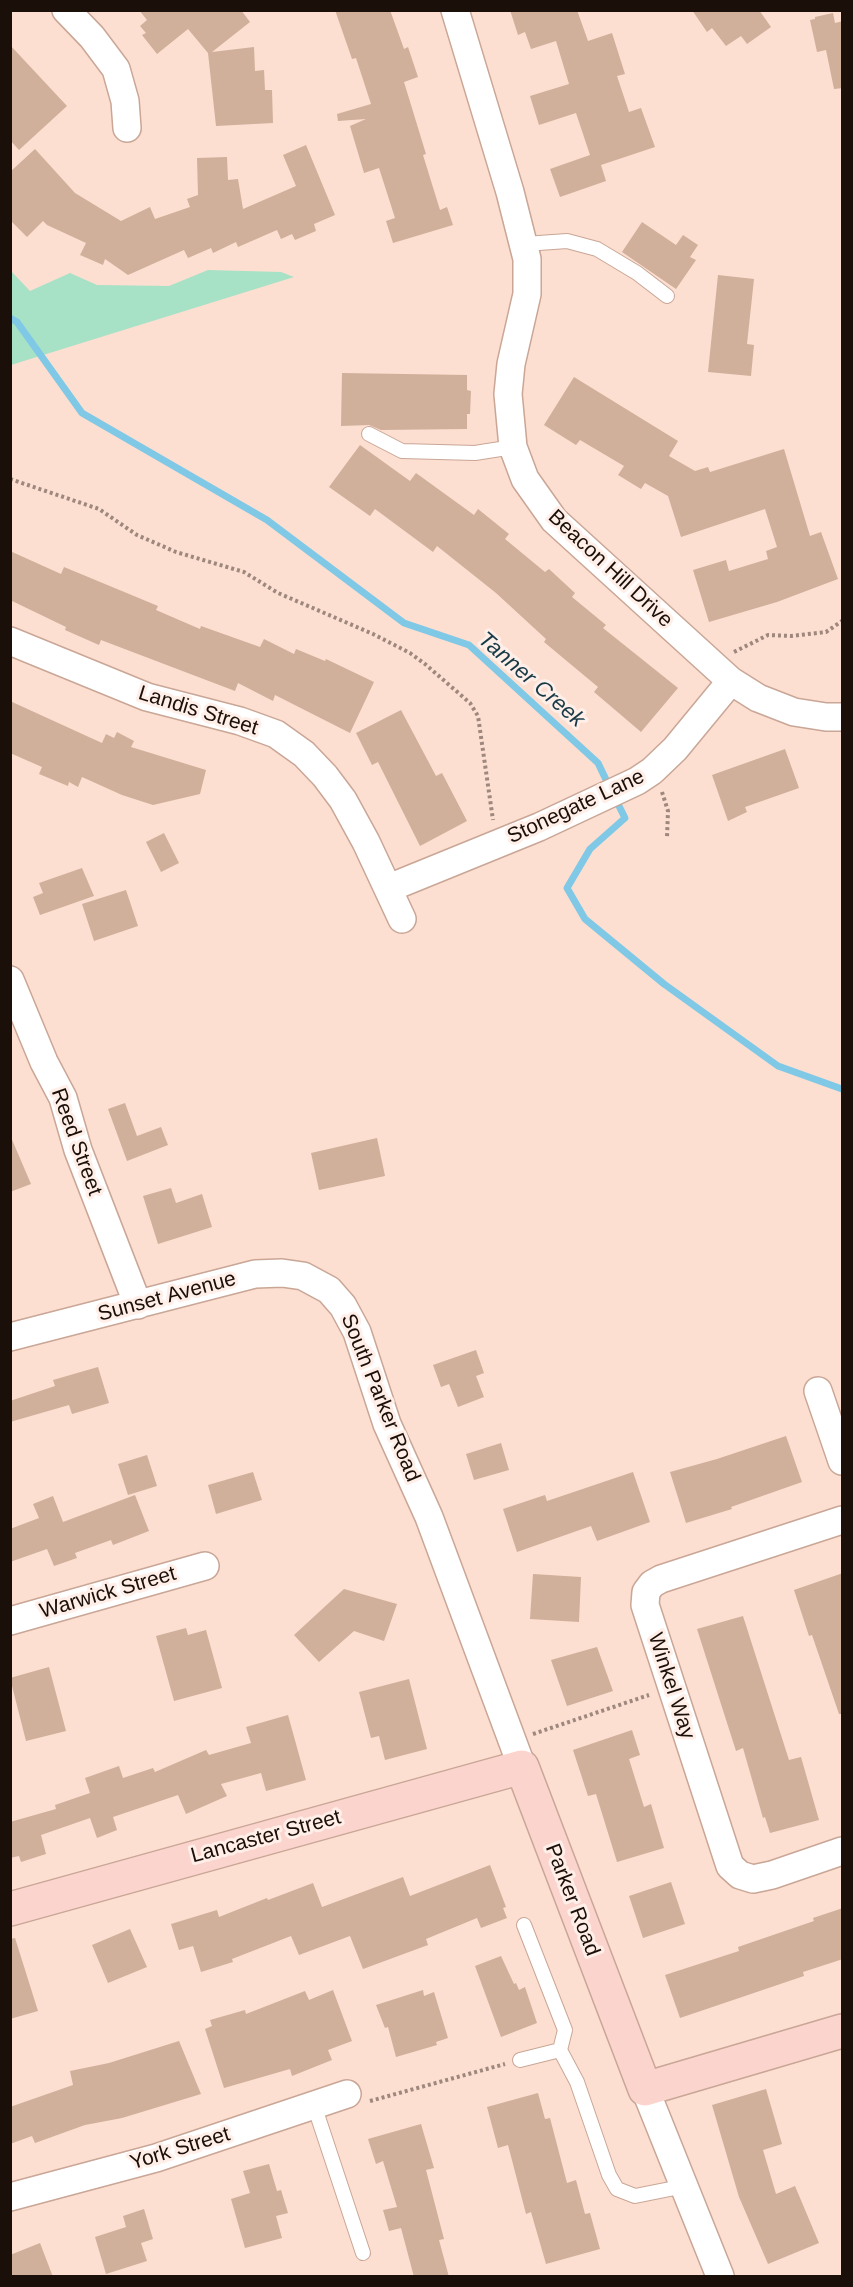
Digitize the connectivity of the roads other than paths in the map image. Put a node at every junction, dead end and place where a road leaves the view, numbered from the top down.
1 (66, 10) edge
2 (455, 10) edge
3 (127, 128) dead end
4 (525, 243) junction
5 (668, 296) dead end
6 (369, 434) dead end
7 (513, 447) junction
8 (10, 641) edge
9 (728, 669) junction
10 (843, 717) edge
11 (388, 888) junction
12 (402, 919) dead end
13 (10, 980) edge
14 (322, 1285) joint
15 (138, 1305) junction
16 (10, 1337) edge
17 (818, 1391) dead end
18 (843, 1461) edge
19 (429, 1517) joint
20 (843, 1520) edge
21 (205, 1566) dead end
22 (10, 1621) edge
23 (516, 1753) junction
24 (843, 1851) edge
25 (10, 1909) edge
26 (524, 1925) dead end
27 (843, 2031) edge
28 (560, 2050) junction
29 (520, 2060) road end
30 (645, 2089) junction
31 (347, 2094) road end
32 (315, 2105) junction
33 (685, 2186) junction
34 (10, 2197) edge
35 (363, 2253) dead end
36 (720, 2277) edge

1 - 3 street
2 - 4 street, Beacon Hill Drive
4 - 5 lane
4 - 7 street, Beacon Hill Drive
6 - 7 lane
7 - 9 street, Beacon Hill Drive
8 - 11 street, Landis Street
9 - 10 street, Beacon Hill Drive
9 - 11 street, Stonegate Lane
11 - 12 street, Landis Street
13 - 15 street, Reed Street
14 - 15 street, Sunset Avenue
14 - 19 street, South Parker Road
15 - 16 street, Sunset Avenue
17 - 18 street
19 - 23 street, Parker Road
20 - 24 street, Winkel Way
21 - 22 street, Warwick Street
23 - 25 street, Lancaster Street
23 - 30 street, Parker Road
26 - 28 lane
27 - 30 street
28 - 29 lane
28 - 33 lane
30 - 33 street
31 - 32 street, York Street
32 - 34 street, York Street
32 - 35 lane
33 - 36 street

